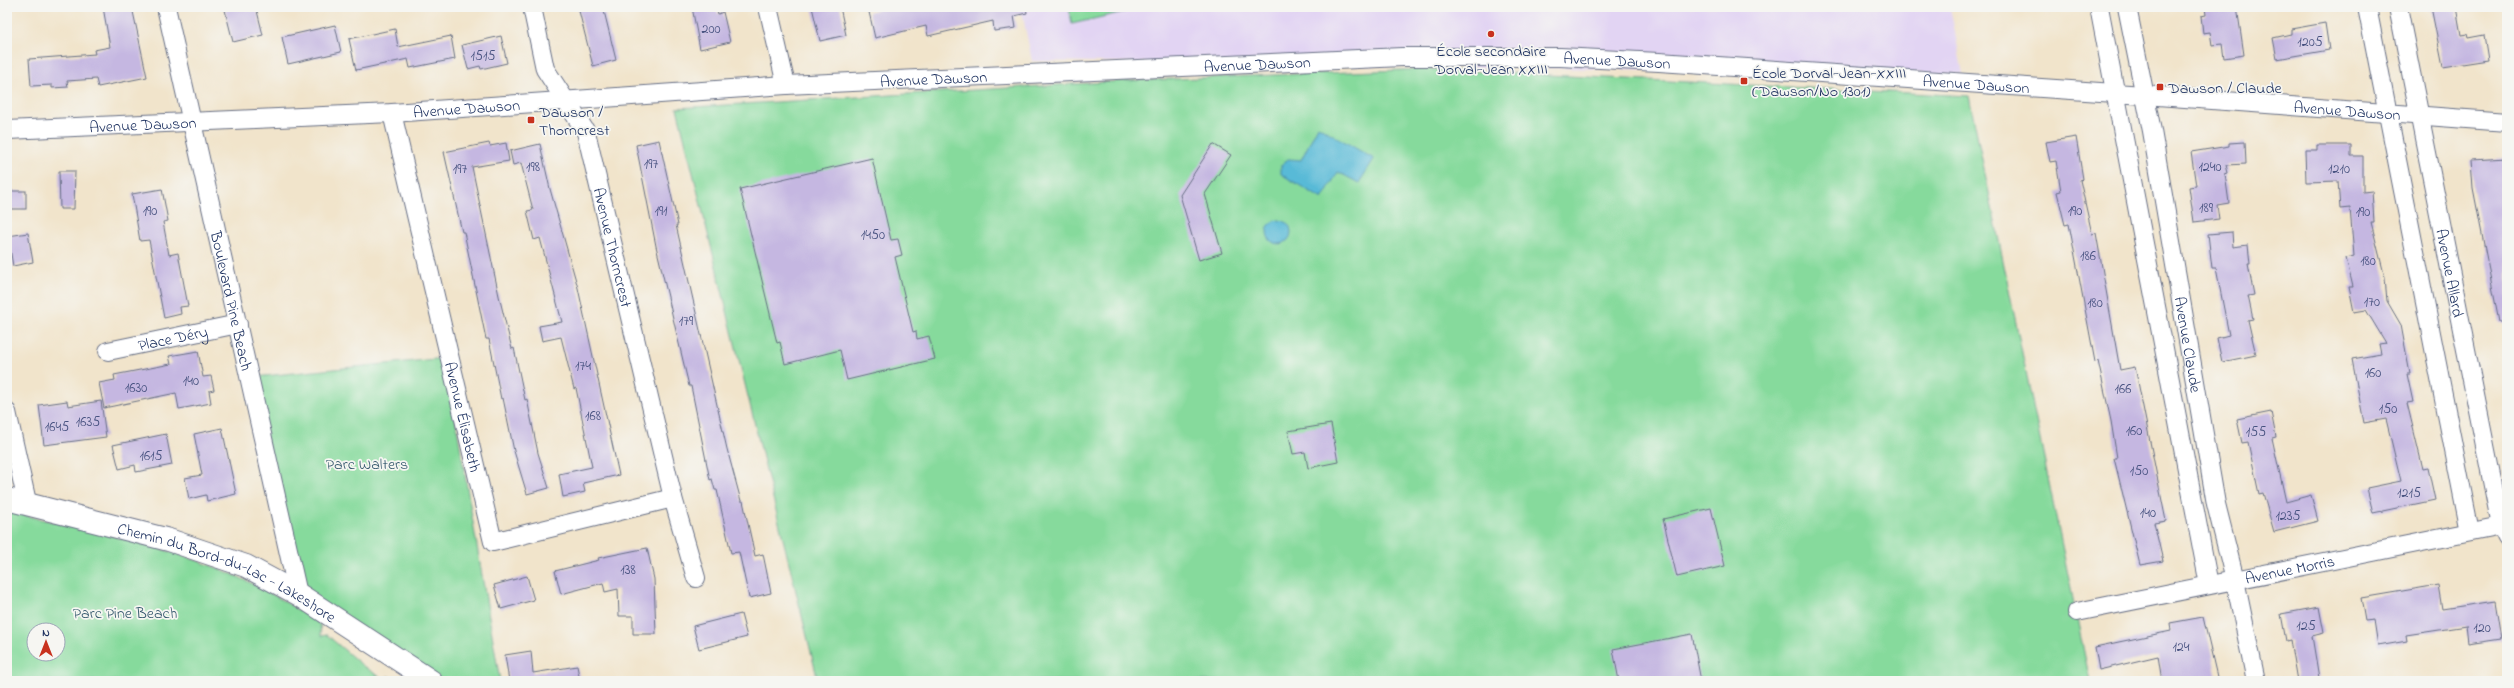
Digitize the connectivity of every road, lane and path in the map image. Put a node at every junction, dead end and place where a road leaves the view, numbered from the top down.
1 (166, 7) edge
2 (532, 7) edge
3 (768, 7) edge
4 (2099, 7) edge
5 (2127, 7) edge
6 (2367, 7) edge
7 (2398, 7) edge
8 (786, 86) junction
9 (2117, 94) junction
10 (2144, 94) junction
11 (567, 102) junction
12 (392, 113) junction
13 (2388, 113) junction
14 (2419, 115) junction
15 (2507, 122) edge
16 (192, 124) junction
17 (7, 130) edge
18 (238, 324) junction
19 (108, 351) dead end
20 (7, 412) edge
21 (672, 498) junction
22 (17, 500) edge
23 (2470, 532) junction
24 (2504, 532) edge
25 (696, 578) dead end
26 (2235, 580) junction
27 (2209, 585) junction
28 (298, 594) junction
29 (2077, 612) dead end
30 (431, 681) edge
31 (2256, 681) edge

1 - 16 street, Boulevard Pine Beach
2 - 11 street, Avenue Thorncrest
3 - 8 street
4 - 9 street, Avenue Claude
5 - 10 street, Avenue Claude
6 - 13 street, Avenue Allard
7 - 14 street, Avenue Allard
8 - 9 street, Avenue Dawson
8 - 11 street, Avenue Dawson
9 - 10 street, Avenue Dawson
9 - 27 street, Avenue Claude
10 - 13 street, Avenue Dawson
10 - 26 street, Avenue Claude
11 - 12 street, Avenue Dawson
11 - 21 street, Avenue Thorncrest
12 - 16 street, Avenue Dawson
12 - 21 street, Avenue Élisabeth
13 - 14 street, Avenue Dawson
13 - 23 street, Avenue Allard
14 - 15 street, Avenue Dawson
14 - 24 street, Avenue Allard
16 - 17 street, Avenue Dawson
16 - 18 street, Boulevard Pine Beach
18 - 19 street, Place Déry
18 - 28 street, Boulevard Pine Beach
20 - 22 street
21 - 25 street, Avenue Thorncrest
22 - 28 street, Chemin du Bord-du-Lac - Lakeshore
23 - 24 street, Avenue Morris
23 - 26 street, Avenue Morris
26 - 27 street, Avenue Morris
26 - 31 street, Avenue Claude
27 - 29 street, Avenue Morris
28 - 30 street, Chemin du Bord-du-Lac - Lakeshore

